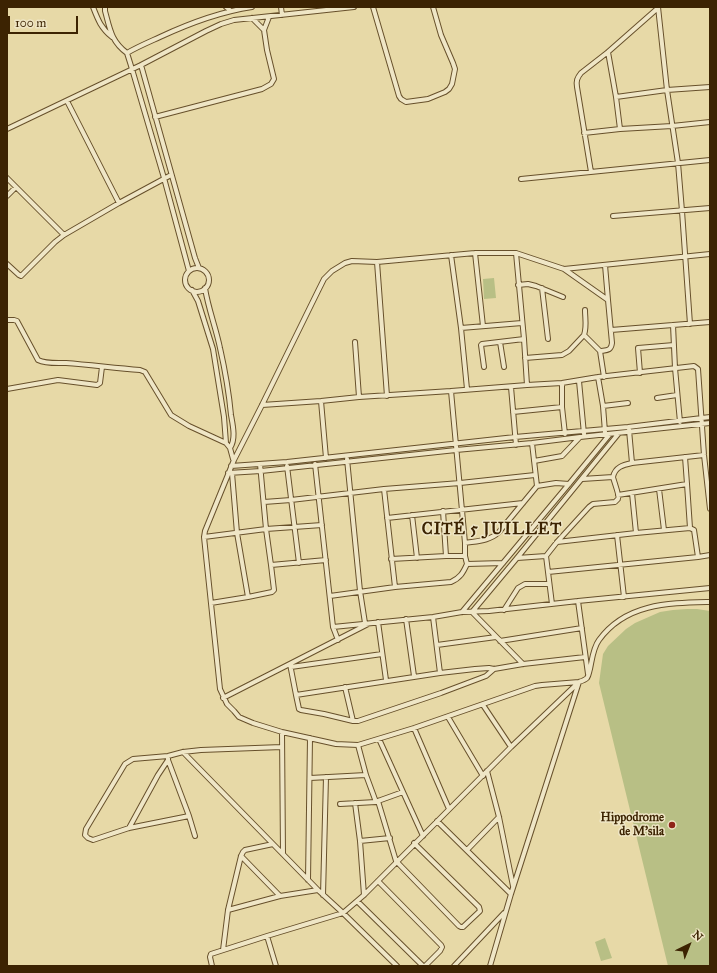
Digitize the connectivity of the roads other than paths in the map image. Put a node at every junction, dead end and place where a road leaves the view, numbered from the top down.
1 (93, 7) edge
2 (105, 7) edge
3 (226, 7) edge
4 (252, 7) edge
5 (281, 7) edge
6 (354, 7) edge
7 (373, 7) edge
8 (433, 7) edge
9 (658, 8) edge
10 (231, 11) junction
11 (282, 15) junction
12 (269, 17) junction
13 (252, 18) junction
14 (264, 30) junction
15 (112, 37) junction
16 (608, 52) junction
17 (126, 53) junction
18 (141, 65) junction
19 (132, 68) junction
20 (710, 87) edge
21 (667, 90) junction
22 (616, 97) junction
23 (68, 101) junction
24 (155, 117) junction
25 (710, 122) edge
26 (672, 126) junction
27 (7, 129) edge
28 (620, 129) junction
29 (584, 133) junction
30 (710, 160) edge
31 (678, 163) junction
32 (591, 172) junction
33 (171, 175) junction
34 (7, 178) edge
35 (164, 178) junction
36 (521, 179) dead end
37 (16, 187) junction
38 (7, 196) edge
39 (119, 203) junction
40 (710, 208) edge
41 (682, 211) junction
42 (613, 216) dead end
43 (64, 235) junction
44 (475, 253) junction
45 (516, 253) junction
46 (710, 254) edge
47 (451, 255) junction
48 (685, 257) junction
49 (377, 262) junction
50 (7, 264) edge
51 (605, 265) junction
52 (199, 268) junction
53 (564, 269) junction
54 (188, 271) junction
55 (518, 285) junction
56 (205, 288) junction
57 (542, 288) junction
58 (192, 290) junction
59 (563, 297) dead end
60 (608, 300) junction
61 (585, 310) dead end
62 (7, 320) edge
63 (710, 322) edge
64 (522, 323) junction
65 (690, 324) junction
66 (673, 325) junction
67 (483, 326) junction
68 (461, 328) junction
69 (611, 330) junction
70 (584, 335) junction
71 (524, 339) junction
72 (548, 339) dead end
73 (355, 342) dead end
74 (500, 342) junction
75 (674, 345) junction
76 (600, 350) junction
77 (525, 358) junction
78 (102, 367) junction
79 (484, 367) dead end
80 (504, 367) dead end
81 (675, 368) junction
82 (640, 373) junction
83 (604, 377) junction
84 (598, 378) junction
85 (579, 381) junction
86 (562, 383) junction
87 (527, 384) junction
88 (511, 386) junction
89 (7, 389) edge
90 (467, 390) junction
91 (451, 391) junction
92 (677, 395) junction
93 (387, 396) junction
94 (359, 397) junction
95 (657, 398) dead end
96 (321, 401) junction
97 (628, 403) dead end
98 (262, 405) junction
99 (603, 406) junction
100 (562, 407) junction
101 (513, 412) junction
102 (710, 417) edge
103 (700, 418) junction
104 (680, 421) junction
105 (710, 423) edge
106 (702, 424) junction
107 (680, 426) junction
108 (629, 430) junction
109 (583, 431) junction
110 (607, 432) junction
111 (565, 433) junction
112 (620, 433) junction
113 (515, 437) junction
114 (582, 437) junction
115 (565, 439) junction
116 (226, 443) junction
117 (532, 443) junction
118 (455, 444) junction
119 (516, 445) junction
120 (230, 448) junction
121 (396, 450) junction
122 (456, 450) junction
123 (704, 455) junction
124 (347, 456) junction
125 (396, 456) junction
126 (685, 457) junction
127 (326, 458) junction
128 (314, 459) junction
129 (234, 460) junction
130 (348, 461) junction
131 (534, 461) junction
132 (287, 462) junction
133 (632, 463) junction
134 (260, 464) junction
135 (315, 465) junction
136 (230, 466) junction
137 (288, 468) junction
138 (261, 471) junction
139 (230, 473) junction
140 (535, 475) junction
141 (613, 477) junction
142 (582, 479) junction
143 (571, 482) junction
144 (460, 483) junction
145 (577, 484) junction
146 (687, 484) junction
147 (537, 486) junction
148 (384, 489) junction
149 (659, 489) junction
150 (350, 493) junction
151 (632, 493) junction
152 (618, 495) junction
153 (319, 496) junction
154 (291, 500) junction
155 (264, 502) junction
156 (523, 503) junction
157 (462, 509) junction
158 (710, 509) edge
159 (443, 511) junction
160 (412, 515) junction
161 (387, 518) junction
162 (322, 524) junction
163 (294, 527) junction
164 (690, 528) junction
165 (266, 529) junction
166 (664, 530) junction
167 (636, 532) junction
168 (237, 533) junction
169 (617, 535) junction
170 (204, 537) junction
171 (557, 542) junction
172 (465, 543) junction
173 (446, 556) junction
174 (465, 556) junction
175 (546, 556) junction
176 (710, 556) edge
177 (698, 557) junction
178 (417, 558) junction
179 (517, 558) junction
180 (391, 559) junction
181 (326, 560) junction
182 (505, 561) junction
183 (299, 563) junction
184 (467, 564) junction
185 (512, 564) junction
186 (271, 565) junction
187 (620, 565) junction
188 (548, 572) junction
189 (549, 584) junction
190 (394, 587) junction
191 (710, 588) edge
192 (360, 591) junction
193 (330, 596) junction
194 (248, 597) junction
195 (624, 597) junction
196 (578, 601) junction
197 (710, 602) edge
198 (211, 603) junction
199 (552, 604) junction
200 (504, 610) junction
201 (462, 612) junction
202 (472, 612) junction
203 (433, 617) junction
204 (406, 619) junction
205 (378, 622) junction
206 (365, 623) junction
207 (370, 623) junction
208 (333, 627) junction
209 (582, 628) junction
210 (496, 637) junction
211 (338, 640) junction
212 (500, 641) junction
213 (437, 644) junction
214 (382, 654) junction
215 (585, 657) junction
216 (523, 664) junction
217 (291, 666) junction
218 (494, 669) junction
219 (440, 673) junction
220 (414, 676) junction
221 (588, 676) junction
222 (386, 680) junction
223 (579, 682) junction
224 (345, 687) junction
225 (296, 695) junction
226 (223, 698) junction
227 (483, 704) junction
228 (448, 717) junction
229 (353, 721) junction
230 (414, 728) junction
231 (282, 732) junction
232 (310, 738) junction
233 (379, 739) junction
234 (358, 745) junction
235 (282, 747) junction
236 (511, 747) junction
237 (183, 752) junction
238 (168, 758) junction
239 (487, 772) junction
240 (366, 775) junction
241 (483, 776) junction
242 (326, 777) junction
243 (310, 778) junction
244 (403, 792) junction
245 (377, 802) junction
246 (355, 803) junction
247 (340, 804) dead end
248 (449, 809) junction
249 (188, 816) junction
250 (499, 818) junction
251 (437, 821) junction
252 (129, 828) junction
253 (195, 836) dead end
254 (423, 836) junction
255 (390, 838) junction
256 (360, 840) junction
257 (414, 843) junction
258 (273, 844) junction
259 (467, 850) junction
260 (283, 854) junction
261 (241, 856) junction
262 (396, 861) junction
263 (308, 880) junction
264 (378, 881) junction
265 (514, 886) junction
266 (318, 890) junction
267 (511, 894) junction
268 (323, 895) junction
269 (364, 895) junction
270 (280, 896) junction
271 (357, 901) junction
272 (228, 910) junction
273 (506, 911) junction
274 (343, 913) junction
275 (267, 936) junction
276 (223, 950) junction
277 (212, 966) edge
278 (276, 966) edge
279 (397, 966) edge
280 (424, 966) edge
281 (454, 966) edge
282 (490, 966) edge

1 - 15 street
2 - 15 street
3 - 10 street
4 - 10 street
5 - 11 street
6 - 11 street
7 - 8 street
9 - 16 street
9 - 21 street
10 - 17 street
11 - 12 street
12 - 13 street
12 - 14 street
13 - 14 street
13 - 18 street
14 - 24 street
15 - 17 street
16 - 22 street
16 - 29 street
17 - 19 street
18 - 19 street
18 - 24 street
19 - 23 street
19 - 35 street
20 - 21 street
21 - 22 street
21 - 26 street
22 - 28 street
23 - 27 street
23 - 39 street
24 - 33 street
25 - 26 street
26 - 28 street
26 - 31 street
28 - 29 street
29 - 32 street
30 - 31 street
31 - 32 street
31 - 41 street
32 - 36 street
33 - 35 street
33 - 52 street
34 - 37 street
35 - 39 street
35 - 54 street
37 - 38 street
37 - 43 street
39 - 43 street
40 - 41 street
41 - 42 street
41 - 48 street
43 - 50 street
44 - 45 street
44 - 47 street
44 - 67 street
45 - 53 street
45 - 55 street
46 - 48 street
47 - 49 street
47 - 68 street
48 - 51 street
48 - 65 street
49 - 93 street
49 - 98 street
51 - 53 street
51 - 60 street
52 - 54 street
52 - 56 street
53 - 60 street
54 - 58 street
55 - 57 street
55 - 64 street
56 - 58 street
56 - 120 street
57 - 59 street
57 - 72 street
58 - 116 street
60 - 69 street
61 - 70 street
62 - 78 street
63 - 65 street
64 - 67 street
64 - 71 street
65 - 66 street
66 - 69 street
66 - 75 street
67 - 68 street
68 - 90 street
69 - 76 street
70 - 76 street
70 - 77 street
71 - 74 street
71 - 77 street
73 - 94 street
74 - 79 street
74 - 80 street
75 - 81 street
75 - 82 street
76 - 83 street
77 - 87 street
78 - 89 street
78 - 116 street
81 - 82 street
81 - 92 street
81 - 103 street
82 - 83 street
83 - 84 street
84 - 85 street
84 - 99 street
85 - 86 street
85 - 109 street
86 - 87 street
86 - 100 street
87 - 88 street
88 - 90 street
88 - 101 street
90 - 91 street
91 - 93 street
91 - 118 street
92 - 95 street
92 - 104 street
93 - 94 street
94 - 96 street
96 - 98 street
96 - 127 street
97 - 99 street
98 - 129 street
99 - 110 street
100 - 101 street
100 - 111 street
101 - 113 street
102 - 103 street
103 - 104 street
103 - 106 street
104 - 107 street
104 - 108 street
105 - 106 street
106 - 107 street
106 - 123 street
107 - 108 street
108 - 110 street
108 - 112 street
108 - 133 street
109 - 110 street
109 - 111 street
109 - 114 street
110 - 112 street
110 - 114 street
110 - 143 street
111 - 113 street
111 - 115 street
112 - 142 street
113 - 118 street
113 - 119 street
114 - 115 street
114 - 131 street
115 - 117 street
116 - 120 street
117 - 119 street
117 - 131 street
118 - 121 street
118 - 122 street
119 - 122 street
120 - 129 street
121 - 124 street
121 - 125 street
122 - 125 street
122 - 144 street
123 - 126 street
123 - 158 street
124 - 127 street
124 - 130 street
125 - 130 street
126 - 133 street
126 - 146 street
127 - 128 street
128 - 132 street
128 - 135 street
129 - 136 street
130 - 135 street
130 - 150 street
131 - 140 street
132 - 134 street
132 - 137 street
133 - 141 street
134 - 136 street
134 - 138 street
135 - 137 street
135 - 153 street
136 - 139 street
137 - 138 street
137 - 154 street
138 - 139 street
138 - 155 street
139 - 168 street
139 - 170 street
140 - 144 street
140 - 147 street
141 - 142 street
141 - 152 street
142 - 145 street
143 - 145 street
143 - 147 street
143 - 182 street
144 - 148 street
144 - 157 street
145 - 179 street
146 - 149 street
146 - 164 street
147 - 156 street
148 - 150 street
148 - 161 street
149 - 151 street
149 - 166 street
150 - 153 street
150 - 192 street
151 - 152 street
151 - 167 street
152 - 171 street
153 - 154 street
153 - 162 street
154 - 155 street
154 - 163 street
155 - 165 street
156 - 157 street
156 - 172 street
157 - 159 street
157 - 172 street
159 - 160 street
159 - 173 street
160 - 161 street
160 - 178 street
161 - 180 street
162 - 163 street
162 - 181 street
163 - 165 street
163 - 183 street
164 - 166 street
164 - 177 street
165 - 168 street
165 - 186 street
166 - 167 street
167 - 169 street
168 - 170 street
168 - 194 street
169 - 171 street
169 - 187 street
170 - 198 street
171 - 175 street
172 - 174 street
173 - 174 street
173 - 178 street
174 - 184 street
175 - 179 street
175 - 188 street
176 - 177 street
177 - 187 street
178 - 180 street
179 - 185 street
180 - 190 street
181 - 183 street
181 - 193 street
182 - 184 street
182 - 185 street
182 - 201 street
183 - 186 street
184 - 190 street
185 - 202 street
186 - 194 street
187 - 188 street
187 - 195 street
188 - 189 street
189 - 199 street
189 - 200 street
190 - 192 street
191 - 195 street
192 - 193 street
192 - 206 street
193 - 208 street
194 - 198 street
195 - 196 street
196 - 199 street
196 - 209 street
197 - 221 street
198 - 226 street
199 - 200 street
200 - 202 street
201 - 202 street
201 - 203 street
202 - 210 street
203 - 204 street
203 - 213 street
204 - 205 street
204 - 220 street
205 - 207 street
205 - 214 street
206 - 207 street
206 - 208 street
207 - 211 street
208 - 211 street
209 - 212 street
209 - 215 street
210 - 212 street
210 - 213 street
211 - 217 street
212 - 216 street
213 - 219 street
214 - 217 street
214 - 222 street
215 - 216 street
215 - 221 street
216 - 218 street
217 - 225 street
217 - 226 street
218 - 219 street
218 - 229 street
219 - 220 street
220 - 222 street
221 - 223 street
222 - 224 street
223 - 227 street
223 - 236 street
223 - 265 street
224 - 225 street
224 - 229 street
225 - 229 street
226 - 231 street
227 - 228 street
227 - 236 street
228 - 230 street
228 - 241 street
230 - 233 street
230 - 248 street
231 - 232 street
231 - 235 street
232 - 234 street
232 - 243 street
233 - 234 street
233 - 244 street
234 - 240 street
235 - 237 street
235 - 260 street
236 - 239 street
237 - 238 street
237 - 258 street
238 - 249 street
238 - 252 street
238 - 252 street
239 - 241 street
239 - 250 street
240 - 242 street
240 - 245 street
241 - 248 street
242 - 243 street
242 - 268 street
243 - 263 street
244 - 245 street
244 - 254 street
245 - 246 street
245 - 255 street
246 - 247 street
246 - 256 street
248 - 251 street
249 - 252 street
249 - 253 street
250 - 259 street
250 - 265 street
251 - 254 street
251 - 259 street
254 - 257 street
255 - 256 street
255 - 262 street
256 - 269 street
257 - 262 street
257 - 262 street
258 - 260 street
258 - 261 street
259 - 267 street
260 - 263 street
261 - 270 street
261 - 272 street
262 - 264 street
263 - 266 street
264 - 269 street
264 - 280 street
265 - 267 street
266 - 268 street
266 - 270 street
267 - 273 street
268 - 274 street
269 - 271 street
270 - 272 street
271 - 274 street
271 - 280 street
272 - 276 street
273 - 281 street
273 - 282 street
274 - 275 street
274 - 279 street
275 - 276 street
275 - 278 street
276 - 277 street

